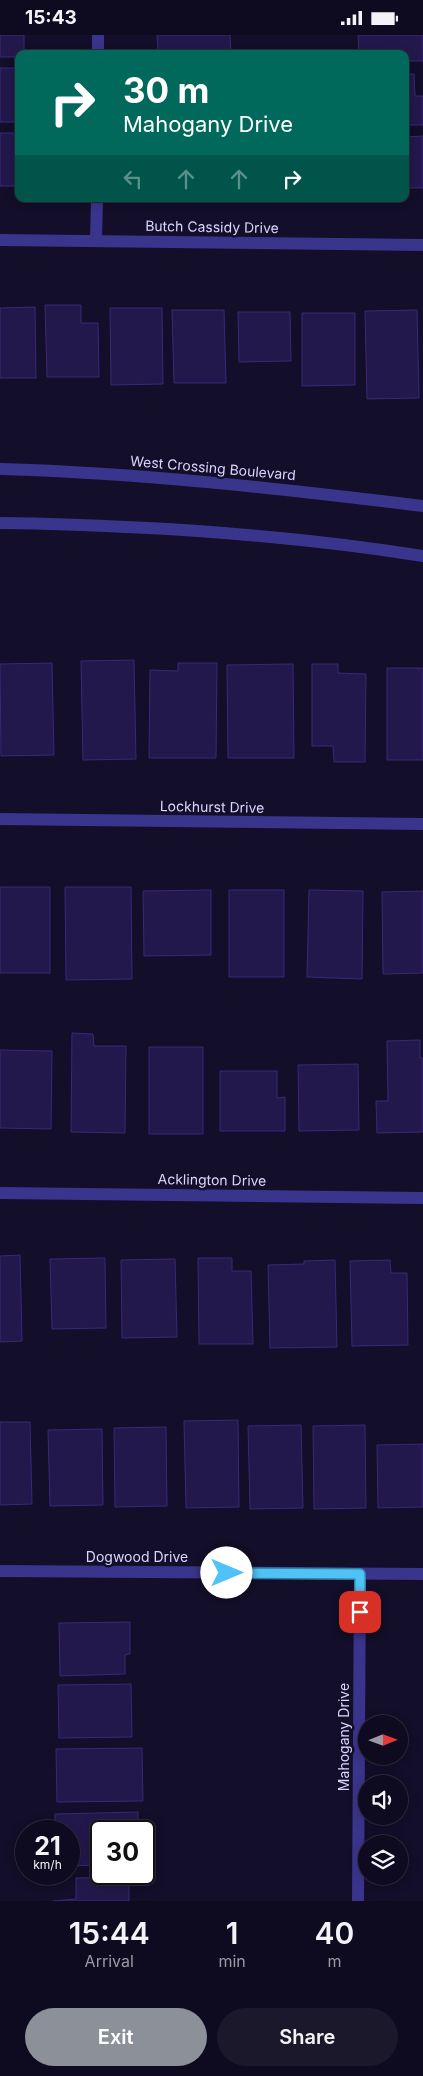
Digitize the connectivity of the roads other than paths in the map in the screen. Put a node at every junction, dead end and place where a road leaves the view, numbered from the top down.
1 (98, 35) edge
2 (98, 50) edge
3 (97, 202) edge
4 (0, 240) edge
5 (96, 241) junction
6 (423, 245) edge
7 (0, 469) edge
8 (423, 506) edge
9 (0, 523) edge
10 (423, 556) edge
11 (0, 819) edge
12 (423, 824) edge
13 (0, 1193) edge
14 (423, 1198) edge
15 (0, 1571) edge
16 (360, 1574) junction
17 (423, 1574) edge
18 (358, 1901) edge

1 - 2 street
3 - 5 street
4 - 5 street, Butch Cassidy Drive
5 - 6 street, Butch Cassidy Drive
7 - 8 street, West Crossing Boulevard
9 - 10 street
11 - 12 street, Lockhurst Drive
13 - 14 street, Acklington Drive
15 - 16 street, Dogwood Drive
16 - 17 street, Dogwood Drive
16 - 18 street, Mahogany Drive

